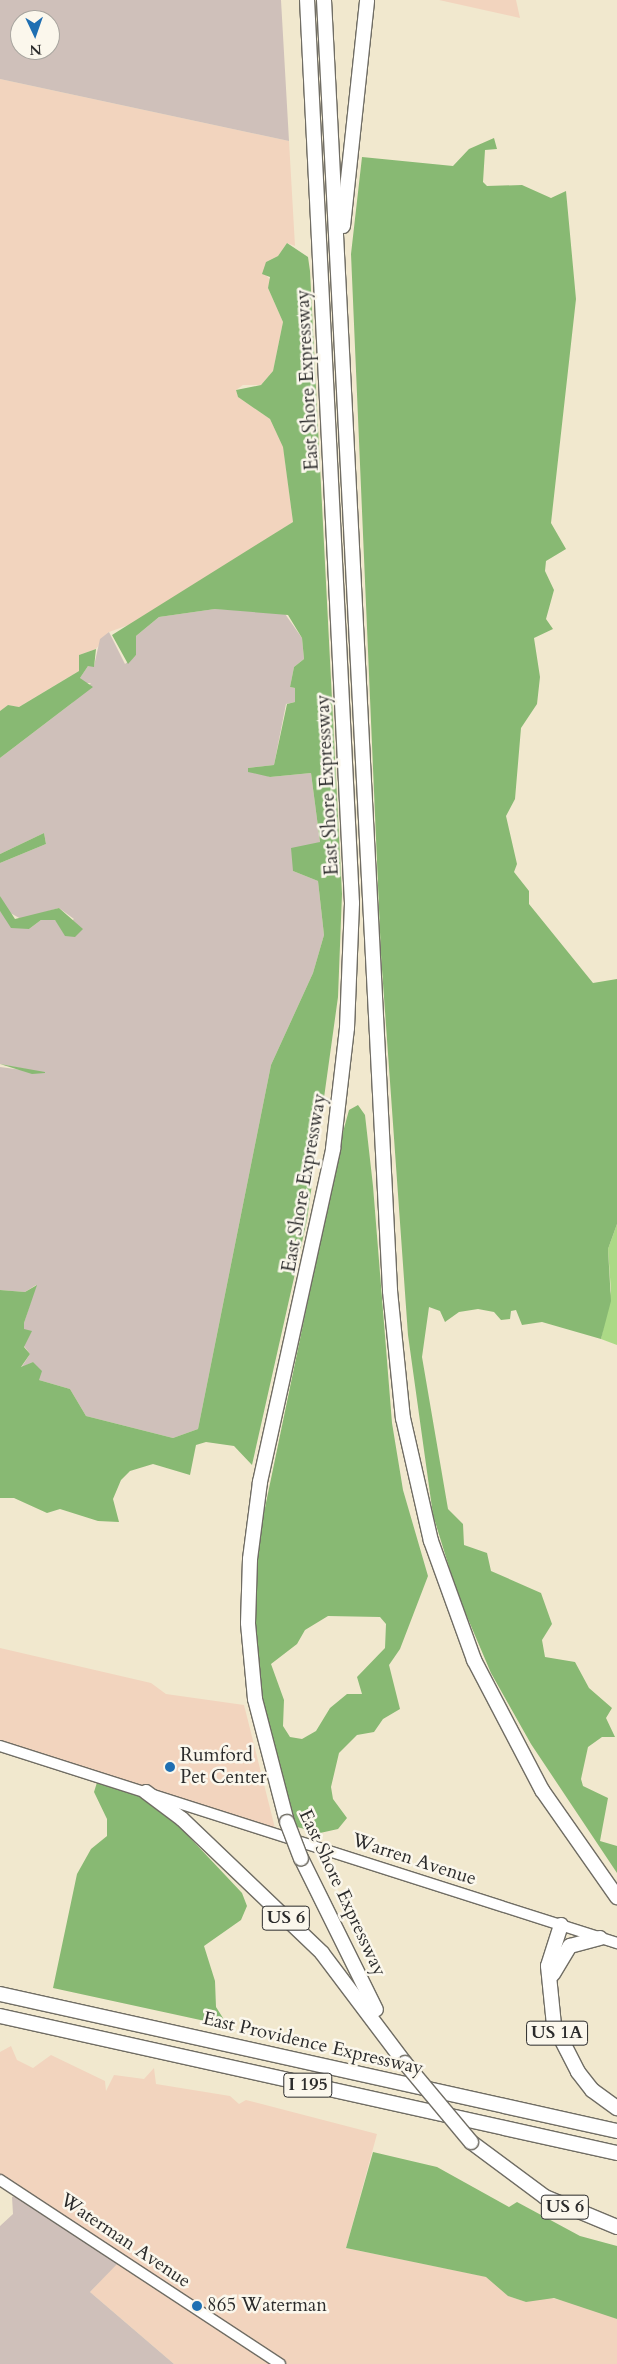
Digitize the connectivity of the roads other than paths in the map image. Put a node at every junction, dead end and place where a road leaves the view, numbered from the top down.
1 (307, 0) edge
2 (324, 0) edge
3 (368, 0) edge
4 (339, 274) junction
5 (0, 1746) edge
6 (146, 1792) junction
7 (617, 1897) edge
8 (561, 1925) junction
9 (600, 1938) junction
10 (617, 1943) edge
11 (549, 1987) junction
12 (0, 1994) edge
13 (0, 2016) edge
14 (405, 2063) junction
15 (617, 2108) edge
16 (617, 2131) edge
17 (617, 2153) edge
18 (0, 2180) edge
19 (617, 2227) edge
20 (280, 2364) edge

1 - 14 highway, East Shore Expressway, bridge
2 - 4 highway, East Shore Expressway
3 - 4 highway
4 - 7 highway, East Shore Expressway
5 - 6 main road, Warren Avenue / US 6
6 - 8 main road, Warren Avenue / US 6
6 - 14 highway, US 6
8 - 9 main road, Warren Avenue
8 - 11 highway
9 - 10 main road, Warren Avenue / US 1A
9 - 11 highway, US 1A
11 - 15 highway, US 1A
12 - 16 highway, East Providence Expressway / I 195
13 - 17 highway, I 195
14 - 19 highway, East Shore Expressway / US 6, bridge
18 - 20 main road, Waterman Avenue

